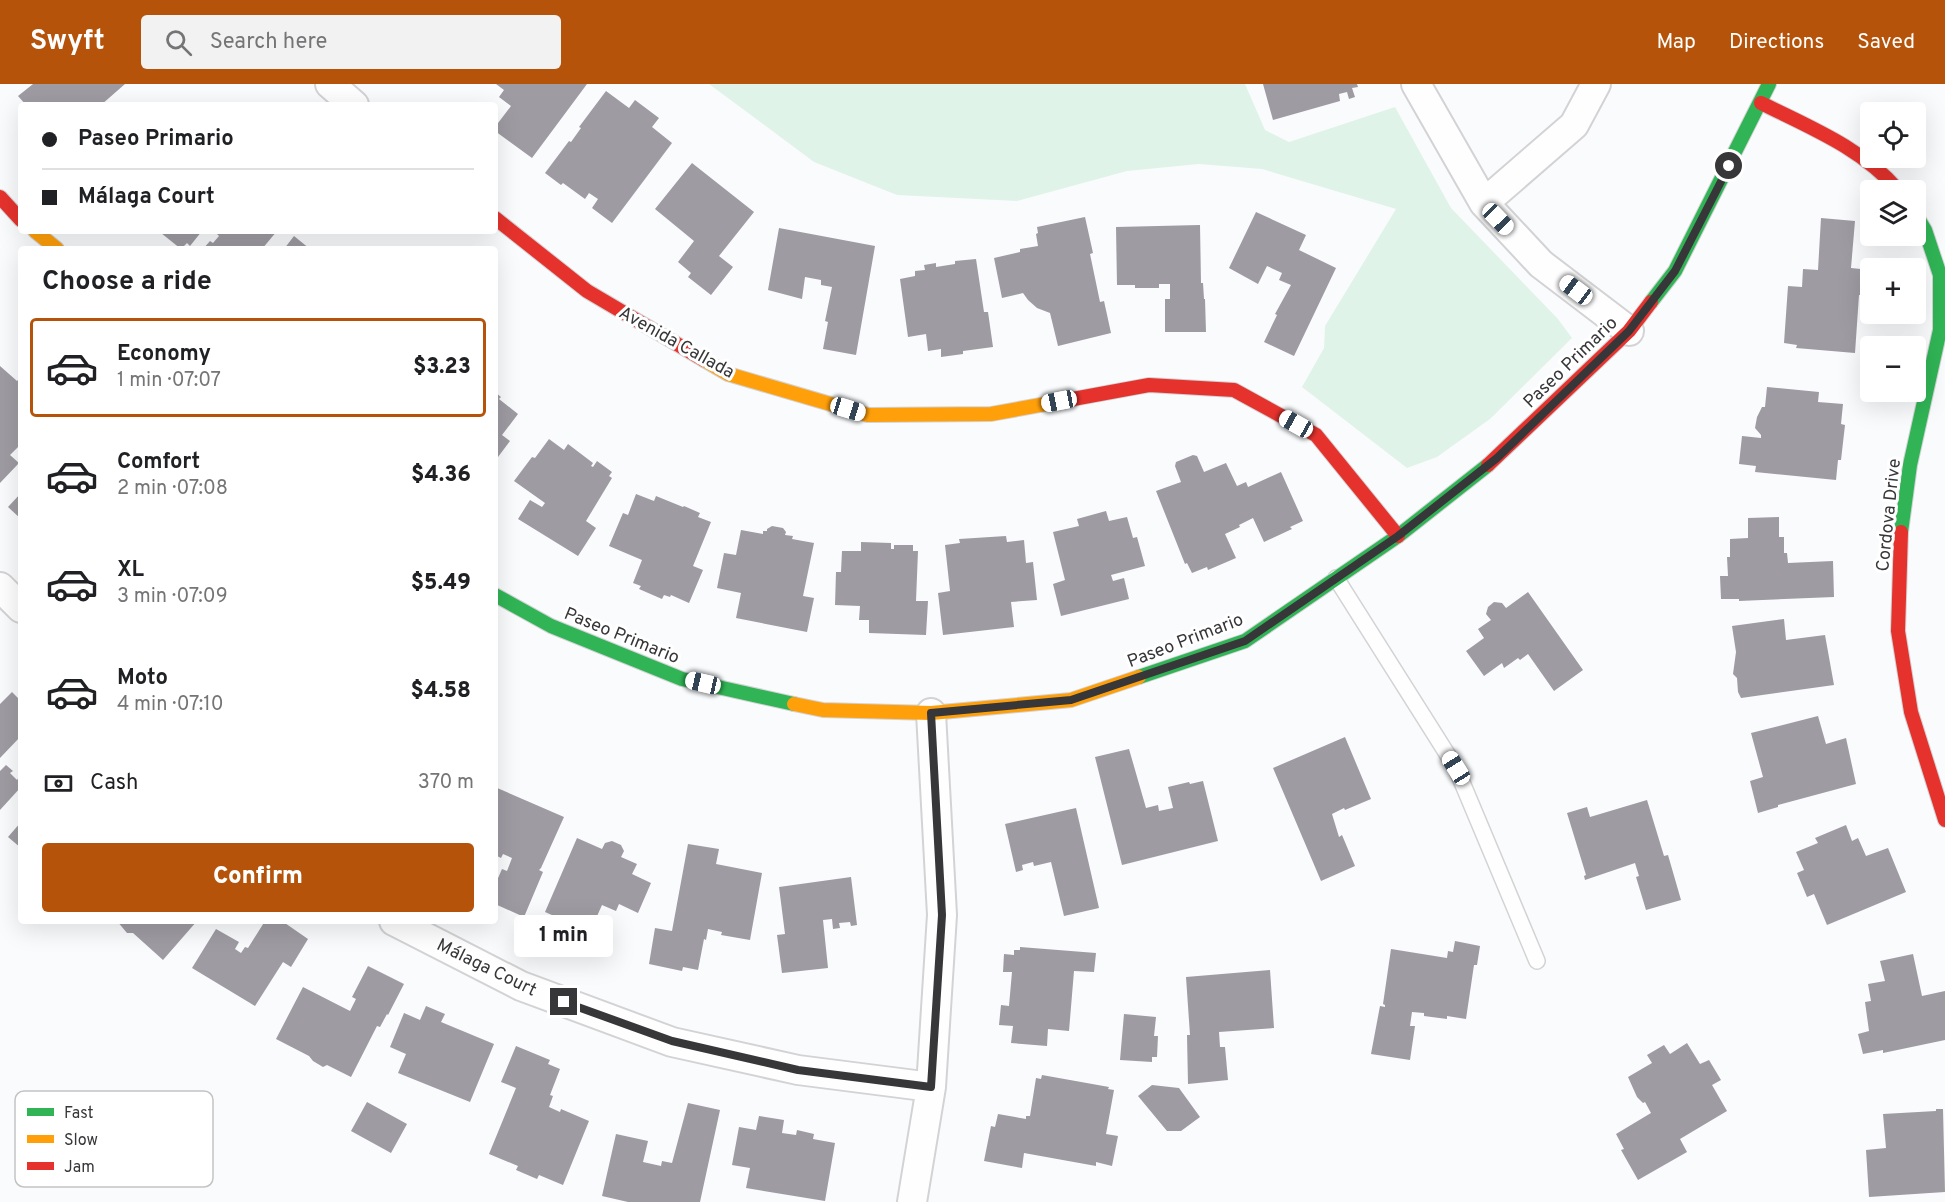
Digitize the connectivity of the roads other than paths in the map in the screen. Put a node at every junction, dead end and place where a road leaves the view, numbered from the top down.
1 (330, 84) edge
2 (1416, 84) edge
3 (1596, 84) edge
4 (1768, 84) edge
5 (351, 102) edge
6 (1761, 103) junction
7 (1890, 180) edge
8 (1484, 203) junction
9 (498, 220) edge
10 (1926, 233) edge
11 (39, 234) edge
12 (53, 246) edge
13 (1629, 331) junction
14 (1398, 536) junction
15 (1336, 578) junction
16 (0, 587) edge
17 (498, 597) edge
18 (18, 605) edge
19 (931, 713) junction
20 (1945, 820) edge
21 (400, 924) edge
22 (1536, 961) dead end
23 (931, 1087) junction
24 (912, 1202) edge

1 - 5 street
2 - 8 street
3 - 8 street
4 - 6 street, Paseo Primario
6 - 7 street
6 - 13 street, Paseo Primario
8 - 13 street
9 - 14 street, Avenida Callada
10 - 20 street, Cordova Drive
11 - 12 street
13 - 14 street, Paseo Primario
14 - 15 street, Paseo Primario
15 - 19 street, Paseo Primario
15 - 22 lane
16 - 18 street
17 - 19 street, Paseo Primario
19 - 23 street
21 - 23 street, Málaga Court
23 - 24 street

